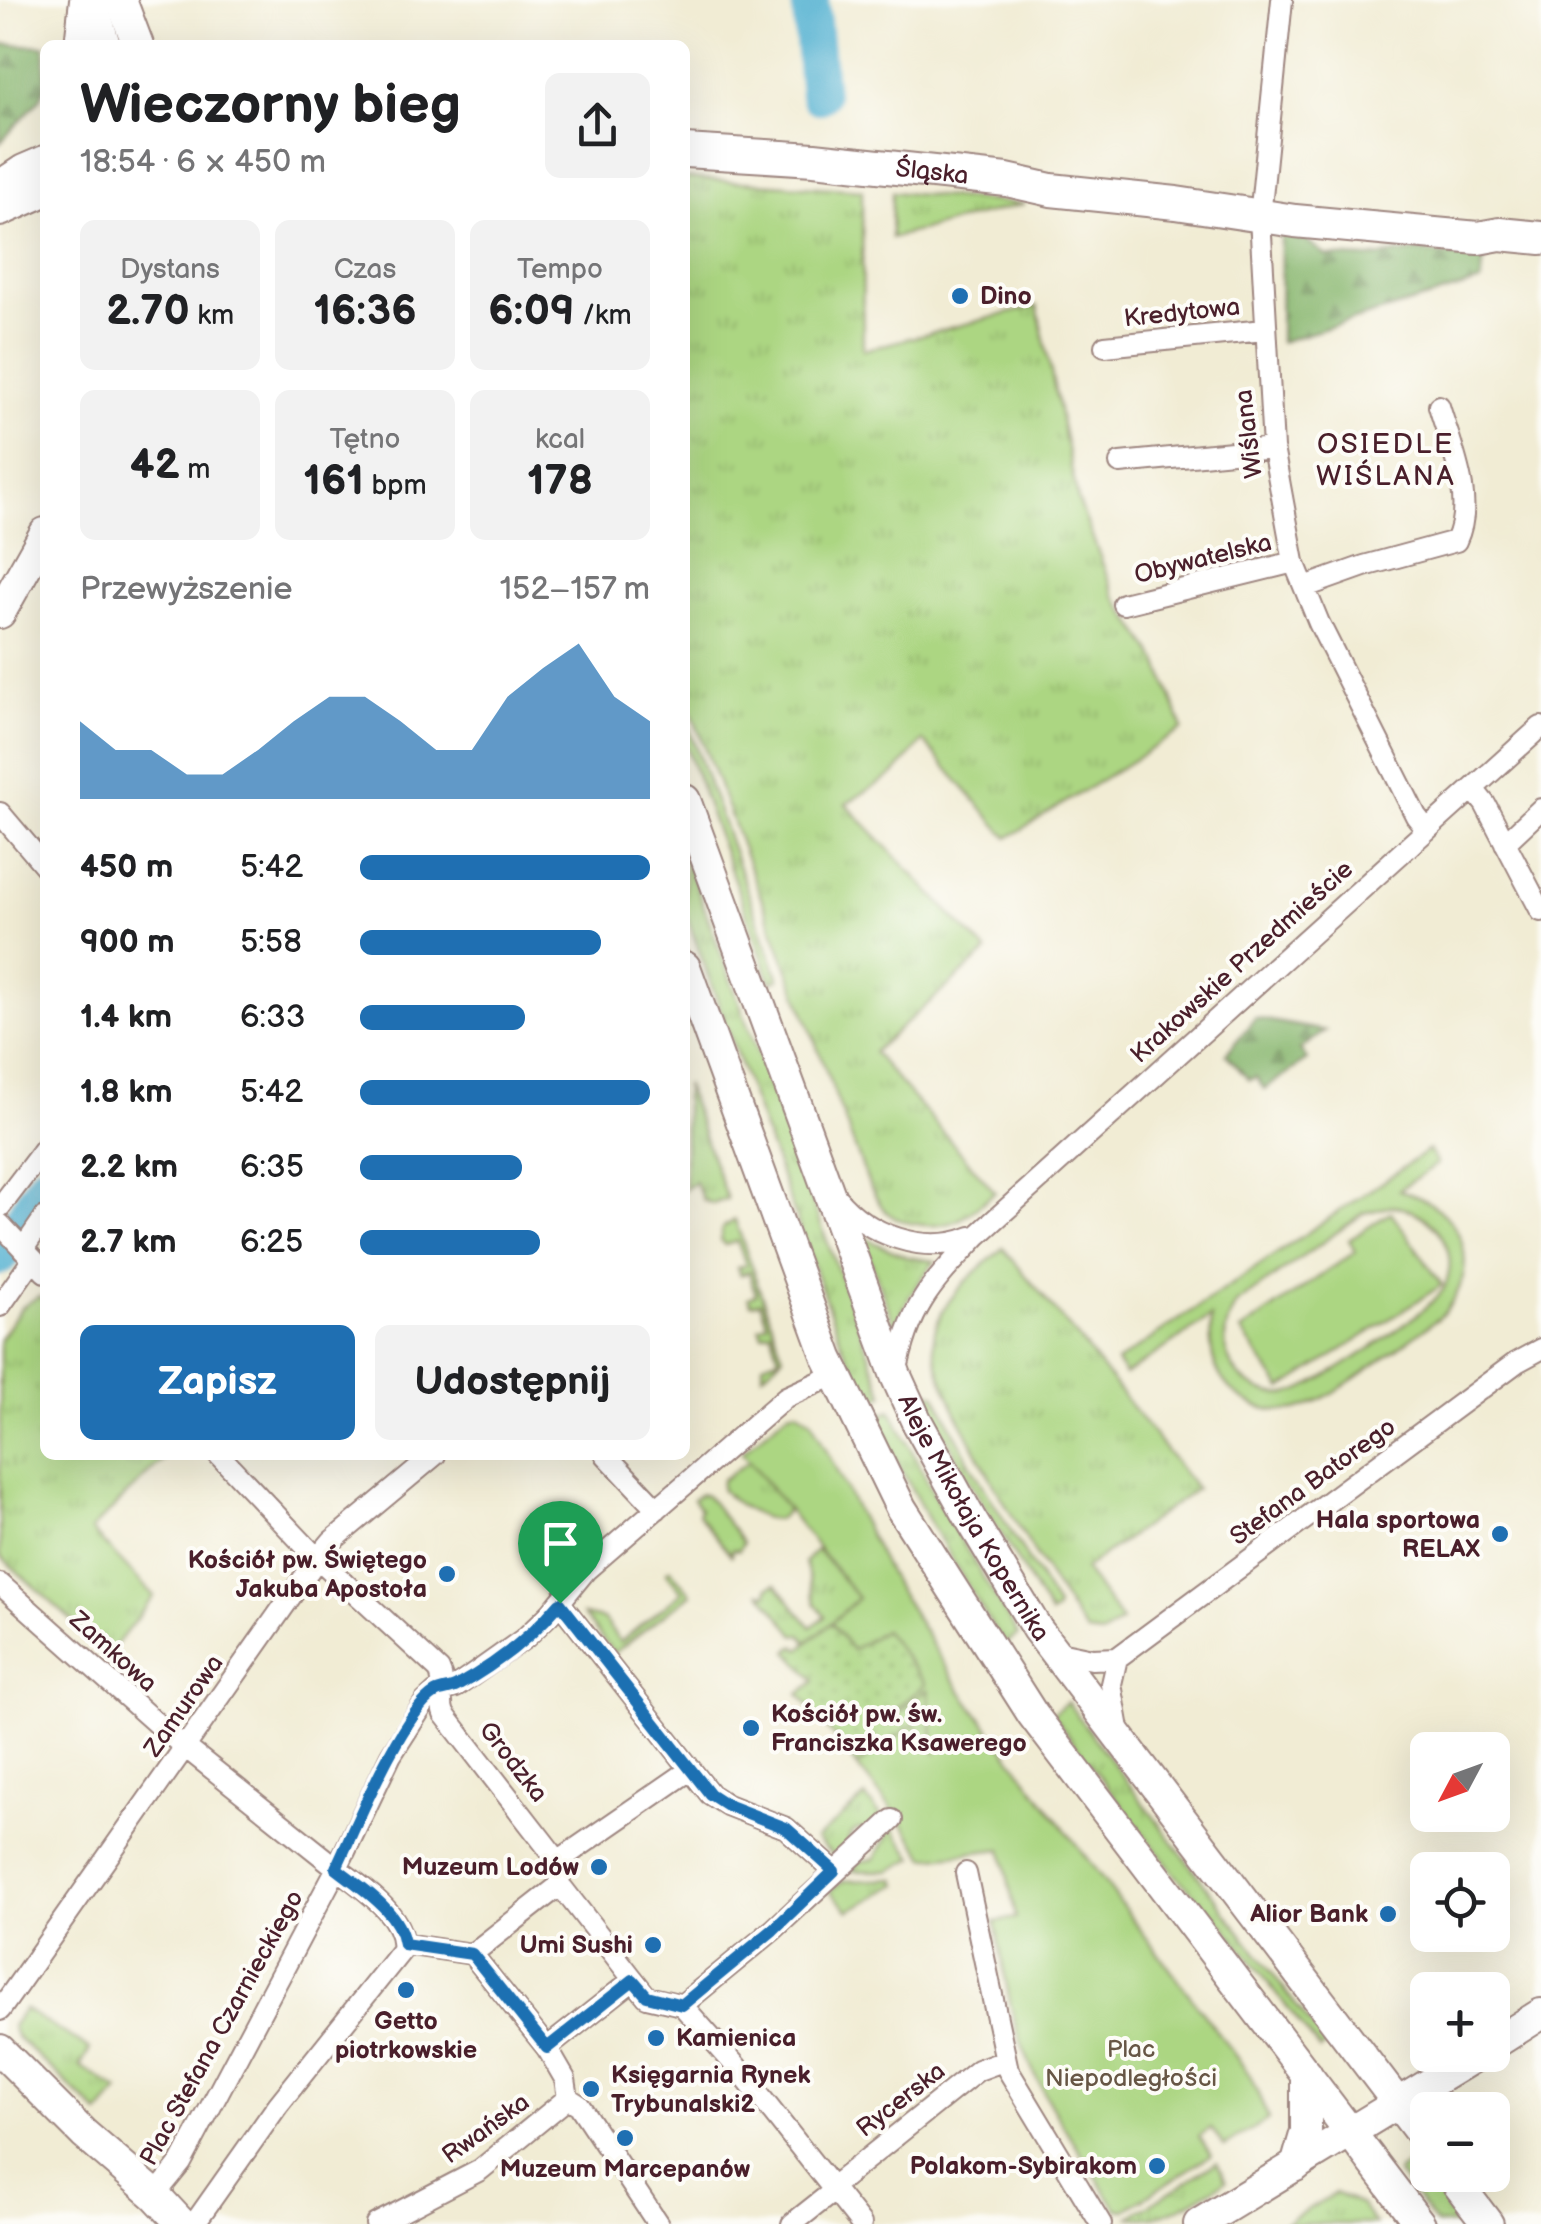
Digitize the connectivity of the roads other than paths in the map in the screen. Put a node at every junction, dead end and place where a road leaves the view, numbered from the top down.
1 (88, 0) edge
2 (122, 0) edge
3 (1282, 0) edge
4 (81, 40) edge
5 (104, 40) edge
6 (136, 40) edge
7 (40, 150) edge
8 (690, 151) edge
9 (28, 178) edge
10 (1260, 207) junction
11 (0, 210) edge
12 (1541, 238) edge
13 (1264, 330) junction
14 (1105, 346) dead end
15 (1438, 406) dead end
16 (1273, 448) junction
17 (1120, 463) dead end
18 (40, 542) edge
19 (1294, 562) junction
20 (1305, 587) junction
21 (1123, 604) dead end
22 (0, 613) edge
23 (1541, 727) edge
24 (1473, 789) junction
25 (1541, 810) edge
26 (0, 813) edge
27 (690, 814) edge
28 (1427, 830) junction
29 (1505, 844) junction
30 (40, 860) edge
31 (1541, 911) edge
32 (690, 980) edge
33 (40, 1155) edge
34 (820, 1176) junction
35 (0, 1207) edge
36 (40, 1223) edge
37 (978, 1235) junction
38 (21, 1246) edge
39 (0, 1306) edge
40 (1541, 1350) edge
41 (835, 1375) junction
42 (896, 1376) junction
43 (223, 1460) edge
44 (429, 1460) edge
45 (611, 1460) edge
46 (658, 1509) junction
47 (317, 1558) junction
48 (0, 1584) edge
49 (560, 1603) junction
50 (1054, 1651) junction
51 (1117, 1658) junction
52 (444, 1690) junction
53 (1120, 1740) junction
54 (186, 1748) junction
55 (690, 1770) junction
56 (892, 1820) dead end
57 (558, 1861) junction
58 (336, 1868) junction
59 (834, 1871) junction
60 (966, 1873) dead end
61 (560, 1885) junction
62 (404, 1944) junction
63 (472, 1954) junction
64 (633, 1980) junction
65 (682, 2005) junction
66 (0, 2010) edge
67 (1541, 2014) edge
68 (1510, 2034) edge
69 (547, 2048) junction
70 (0, 2050) edge
71 (1005, 2060) junction
72 (1450, 2072) edge
73 (1306, 2073) junction
74 (568, 2098) junction
75 (1398, 2104) junction
76 (1410, 2120) edge
77 (1352, 2132) junction
78 (1296, 2166) junction
79 (833, 2188) junction
80 (1464, 2192) edge
81 (155, 2196) junction
82 (182, 2224) edge
83 (194, 2224) edge
84 (376, 2224) edge
85 (658, 2224) edge
86 (792, 2224) edge
87 (861, 2224) edge
88 (1101, 2224) edge
89 (1199, 2224) edge
90 (1420, 2224) edge
91 (1488, 2224) edge

1 - 4 main road
1 - 5 main road
2 - 6 main road
3 - 10 street, Wiślana
7 - 9 main road
8 - 10 main road, Śląska
9 - 11 main road
10 - 12 main road, Śląska
10 - 13 street, Wiślana
13 - 14 street, Kredytowa
13 - 16 street, Wiślana
15 - 20 street
16 - 17 street
16 - 19 street, Wiślana
18 - 22 main road
19 - 20 street, Wiślana
19 - 21 street, Obywatelska
20 - 28 street, Wiślana
23 - 24 street, Krakowskie Przedmieście
24 - 28 street, Krakowskie Przedmieście
24 - 29 street
25 - 29 street
26 - 30 street
27 - 34 main road, Aleje Mikołaja Kopernika
28 - 37 street, Krakowskie Przedmieście
29 - 31 street
32 - 41 main road
33 - 35 street
34 - 37 street
34 - 42 main road, Aleje Mikołaja Kopernika
36 - 38 street
37 - 42 street, Krakowskie Przedmieście
38 - 39 street
40 - 51 street, Stefana Batorego
41 - 46 street
41 - 73 main road
42 - 50 main road, Aleje Mikołaja Kopernika
43 - 47 street, Grodzka
44 - 47 street, Zamurowa
45 - 46 street
46 - 49 street
47 - 52 street, Grodzka
47 - 54 street, Zamurowa
48 - 54 street, Zamkowa
49 - 52 street
49 - 55 street
50 - 51 street
50 - 53 main road, Aleje Mikołaja Kopernika
51 - 53 street
52 - 57 street, Grodzka
52 - 58 street, Plac Stefana Czarnieckiego
53 - 75 main road, Aleje Mikołaja Kopernika
54 - 58 street, Zamkowa
54 - 66 street, Zamurowa
55 - 57 street
55 - 59 street
56 - 59 street
57 - 61 street
58 - 62 street
58 - 81 street, Plac Stefana Czarnieckiego
59 - 65 street
60 - 71 street
61 - 63 street
61 - 64 street
62 - 63 street
62 - 83 street
63 - 69 street
64 - 65 street
64 - 69 street
65 - 79 street
67 - 68 main road
69 - 74 street
70 - 81 main road
71 - 79 street, Rycerska
71 - 88 street
72 - 75 main road
73 - 77 main road
73 - 78 main road
74 - 84 street, Rwańska
74 - 85 street
75 - 76 main road, Aleje Mikołaja Kopernika
75 - 77 main road
77 - 78 main road
77 - 90 main road
78 - 89 main road
79 - 86 street, Rycerska
79 - 87 street
80 - 91 main road
81 - 82 main road

